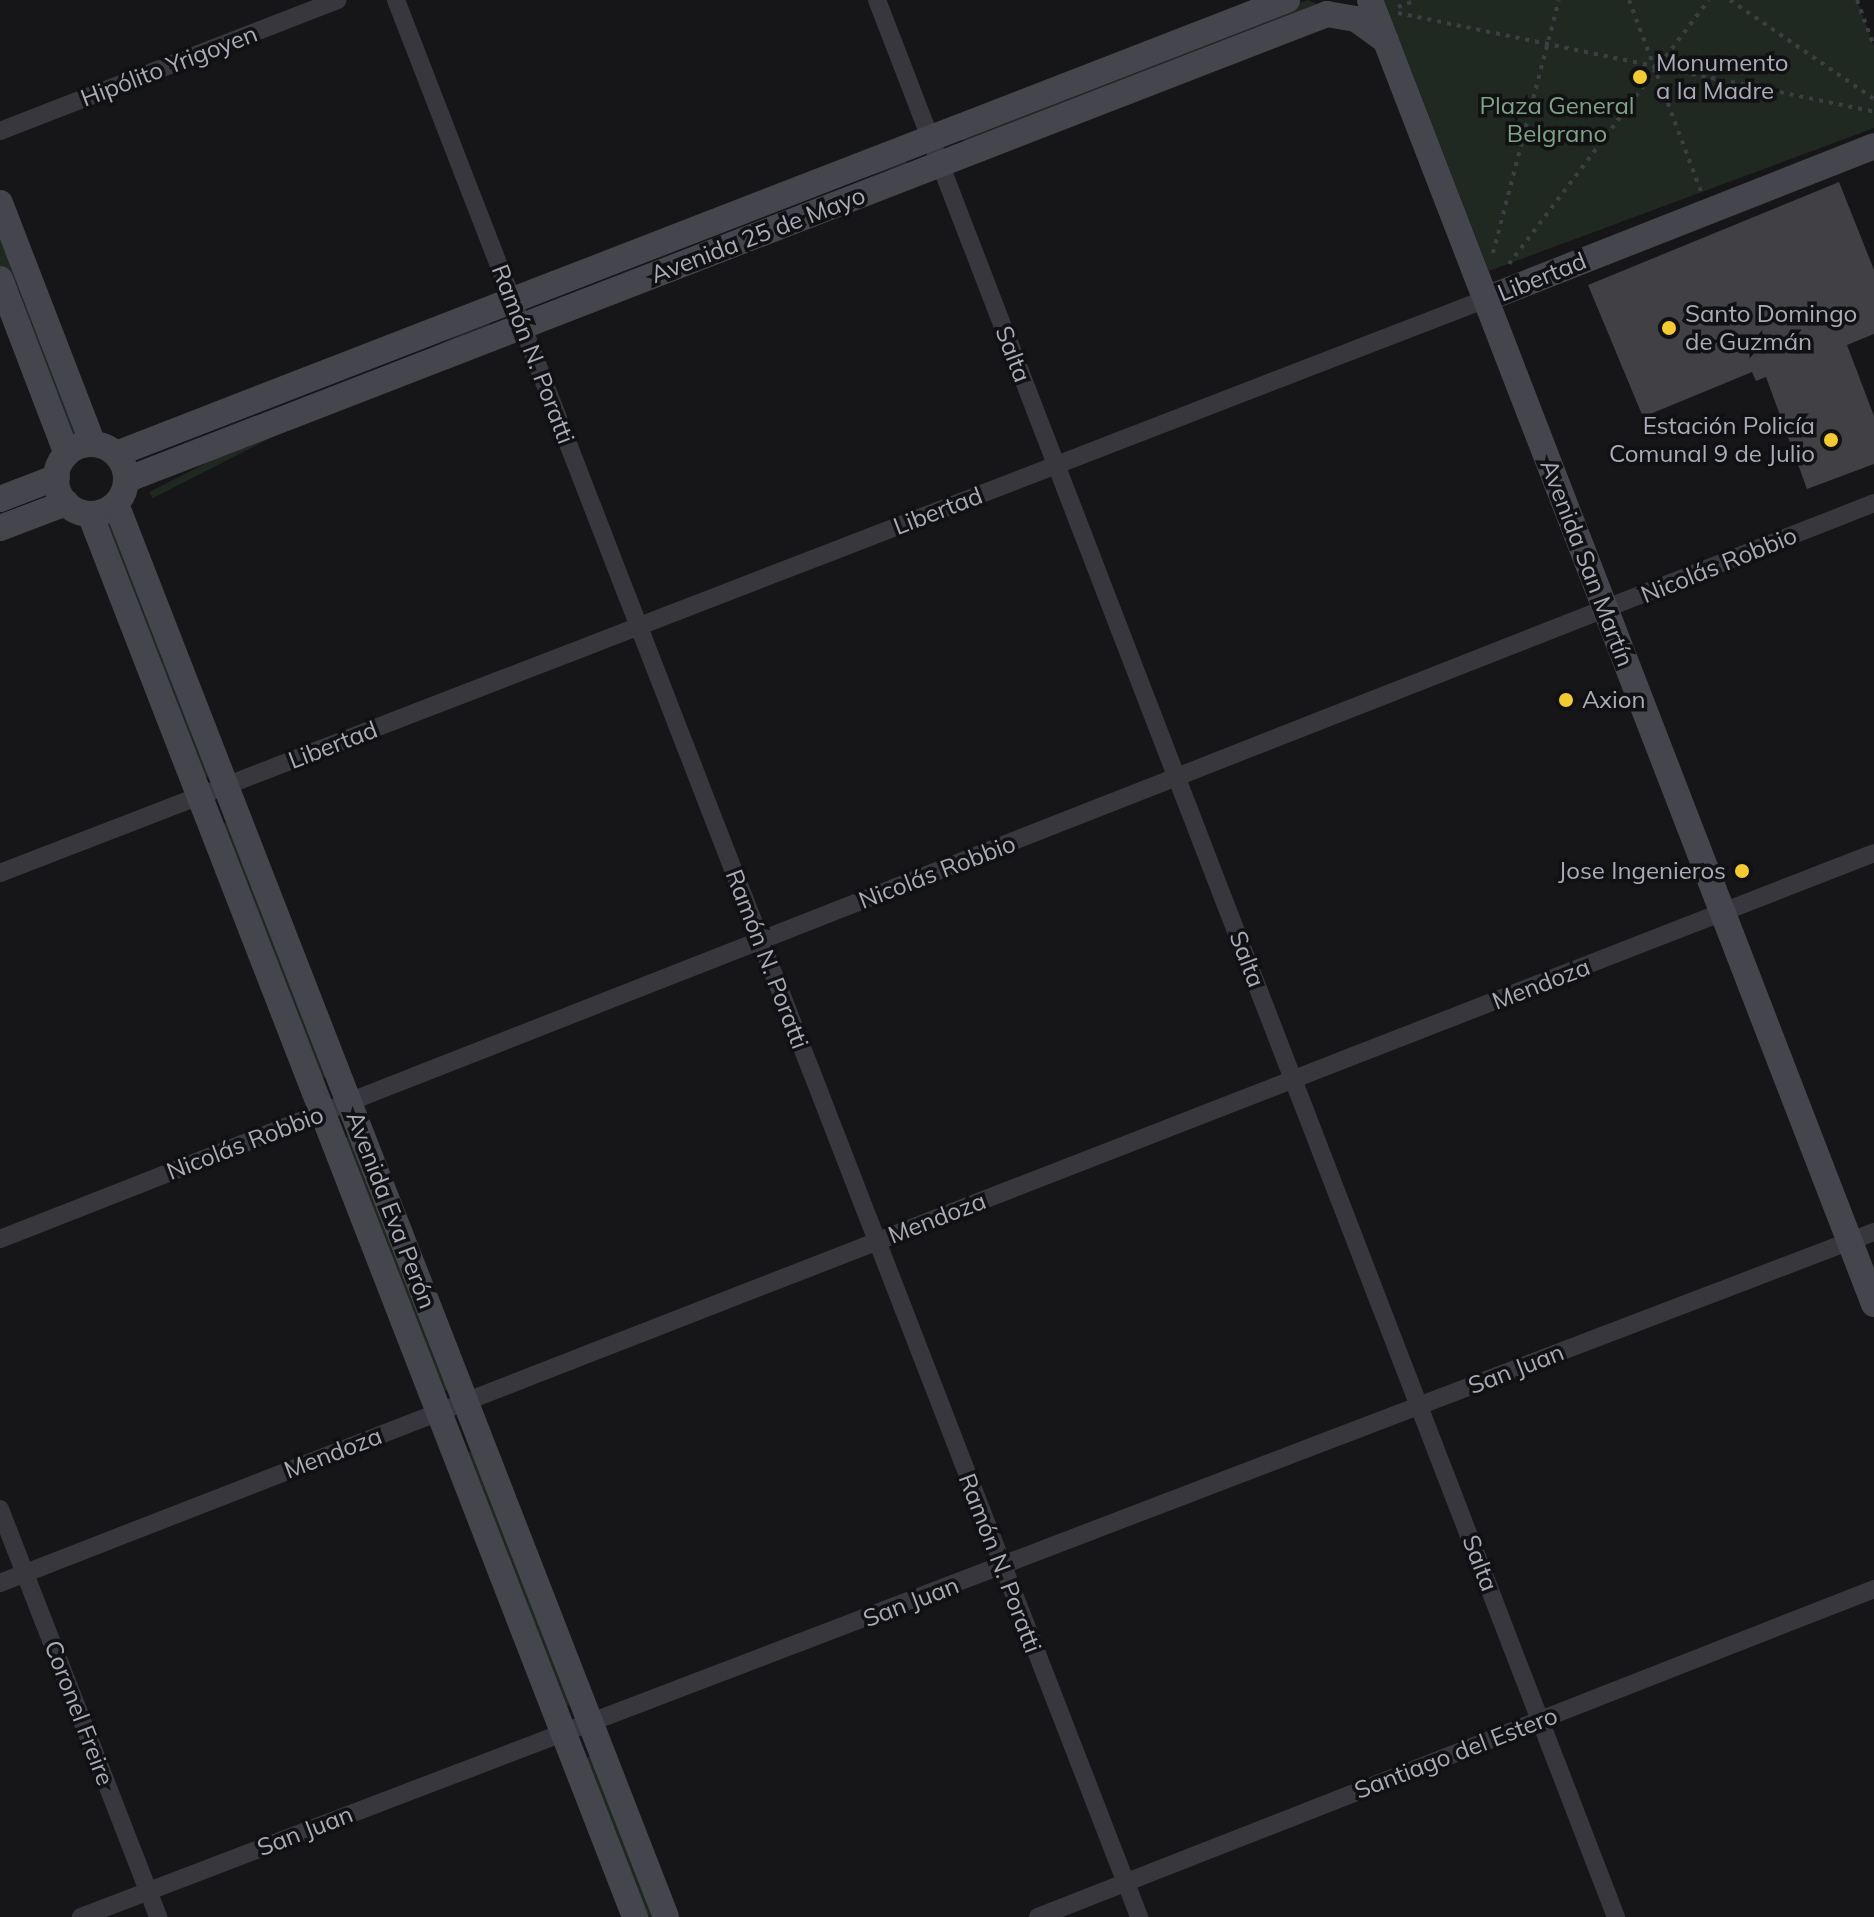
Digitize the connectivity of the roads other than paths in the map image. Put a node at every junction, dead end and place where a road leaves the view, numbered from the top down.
1 (338, 0) edge
2 (396, 0) edge
3 (877, 0) edge
4 (1287, 0) edge
5 (1379, 6) edge
6 (1390, 33) junction
7 (0, 131) edge
8 (1874, 146) edge
9 (936, 152) junction
10 (0, 203) edge
11 (0, 279) edge
12 (1486, 299) junction
13 (513, 302) junction
14 (523, 326) junction
15 (104, 449) junction
16 (62, 465) junction
17 (1057, 465) junction
18 (121, 492) junction
19 (0, 499) edge
20 (66, 503) junction
21 (1874, 503) edge
22 (90, 514) junction
23 (0, 528) edge
24 (1606, 611) junction
25 (639, 627) junction
26 (1177, 779) junction
27 (226, 786) junction
28 (200, 796) junction
29 (1874, 853) edge
30 (0, 873) edge
31 (1723, 913) junction
32 (761, 941) junction
33 (1293, 1080) junction
34 (349, 1102) junction
35 (323, 1113) junction
36 (1862, 1237) edge
37 (0, 1239) edge
38 (877, 1242) junction
39 (1874, 1304) edge
40 (466, 1402) junction
41 (1419, 1406) junction
42 (439, 1412) junction
43 (0, 1509) edge
44 (1001, 1568) junction
45 (25, 1574) junction
46 (0, 1583) edge
47 (1874, 1589) edge
48 (1540, 1720) junction
49 (591, 1722) junction
50 (564, 1732) junction
51 (1126, 1883) junction
52 (148, 1892) junction
53 (81, 1917) edge
54 (158, 1917) edge
55 (635, 1917) edge
56 (666, 1917) edge
57 (1038, 1917) edge
58 (1139, 1917) edge
59 (1616, 1917) edge

1 - 7 street, Hipólito Yrigoyen
2 - 13 street, Ramón N. Poratti
3 - 9 street, Salta
4 - 9 main road, Avenida 25 de Mayo
5 - 6 main road, Avenida San Martín
6 - 9 main road, Avenida 25 de Mayo
6 - 12 main road, Avenida San Martín
8 - 12 main road, Libertad
9 - 13 main road, Avenida 25 de Mayo
9 - 14 main road, Avenida 25 de Mayo
9 - 17 street, Salta
10 - 15 main road
11 - 16 main road
12 - 17 street, Libertad
12 - 24 main road, Avenida San Martín
13 - 14 street, Ramón N. Poratti
13 - 15 main road, Avenida 25 de Mayo
14 - 18 main road, Avenida 25 de Mayo
14 - 25 street, Ramón N. Poratti
15 - 16 main road, Avenida 25 de Mayo
15 - 18 main road, Avenida Eva Perón
16 - 19 main road
16 - 20 main road
17 - 25 street, Libertad
17 - 26 street, Salta
18 - 22 main road, Avenida 25 de Mayo
18 - 27 main road, Avenida Eva Perón
20 - 22 main road
20 - 23 main road
21 - 24 street, Nicolás Robbio
22 - 28 main road, Avenida Eva Perón
24 - 26 street, Nicolás Robbio
24 - 31 main road, Avenida San Martín
25 - 27 street, Libertad
25 - 32 street, Ramón N. Poratti
26 - 32 street, Nicolás Robbio
26 - 33 street, Salta
27 - 28 street, Libertad
27 - 34 main road, Avenida Eva Perón
28 - 30 street, Libertad
28 - 35 main road, Avenida Eva Perón
29 - 31 street, Mendoza
31 - 33 street, Mendoza
31 - 36 main road, Avenida San Martín
32 - 34 street, Nicolás Robbio
32 - 38 street, Ramón N. Poratti
33 - 38 street, Mendoza
33 - 41 street, Salta
34 - 35 street, Nicolás Robbio
34 - 40 main road, Avenida Eva Perón
35 - 37 street, Nicolás Robbio
35 - 42 main road, Avenida Eva Perón
36 - 39 main road, Avenida San Martín
36 - 41 street, San Juan
38 - 40 street, Mendoza
38 - 44 street, Ramón N. Poratti
40 - 42 street, Mendoza
40 - 49 main road, Avenida Eva Perón
41 - 44 street, San Juan
41 - 48 street, Salta
42 - 45 street, Mendoza
42 - 50 main road, Avenida Eva Perón
43 - 45 street, Coronel Freire
44 - 49 street, San Juan
44 - 51 street, Ramón N. Poratti
45 - 46 street, Mendoza
45 - 52 street, Coronel Freire
47 - 48 street, Santiago del Estero
48 - 51 street, Santiago del Estero
48 - 59 street, Salta
49 - 50 street, San Juan
49 - 56 main road, Avenida Eva Perón
50 - 52 street, San Juan
50 - 55 main road, Avenida Eva Perón
51 - 57 street, Santiago del Estero
51 - 58 street, Ramón N. Poratti
52 - 53 street, San Juan
52 - 54 street, Coronel Freire

